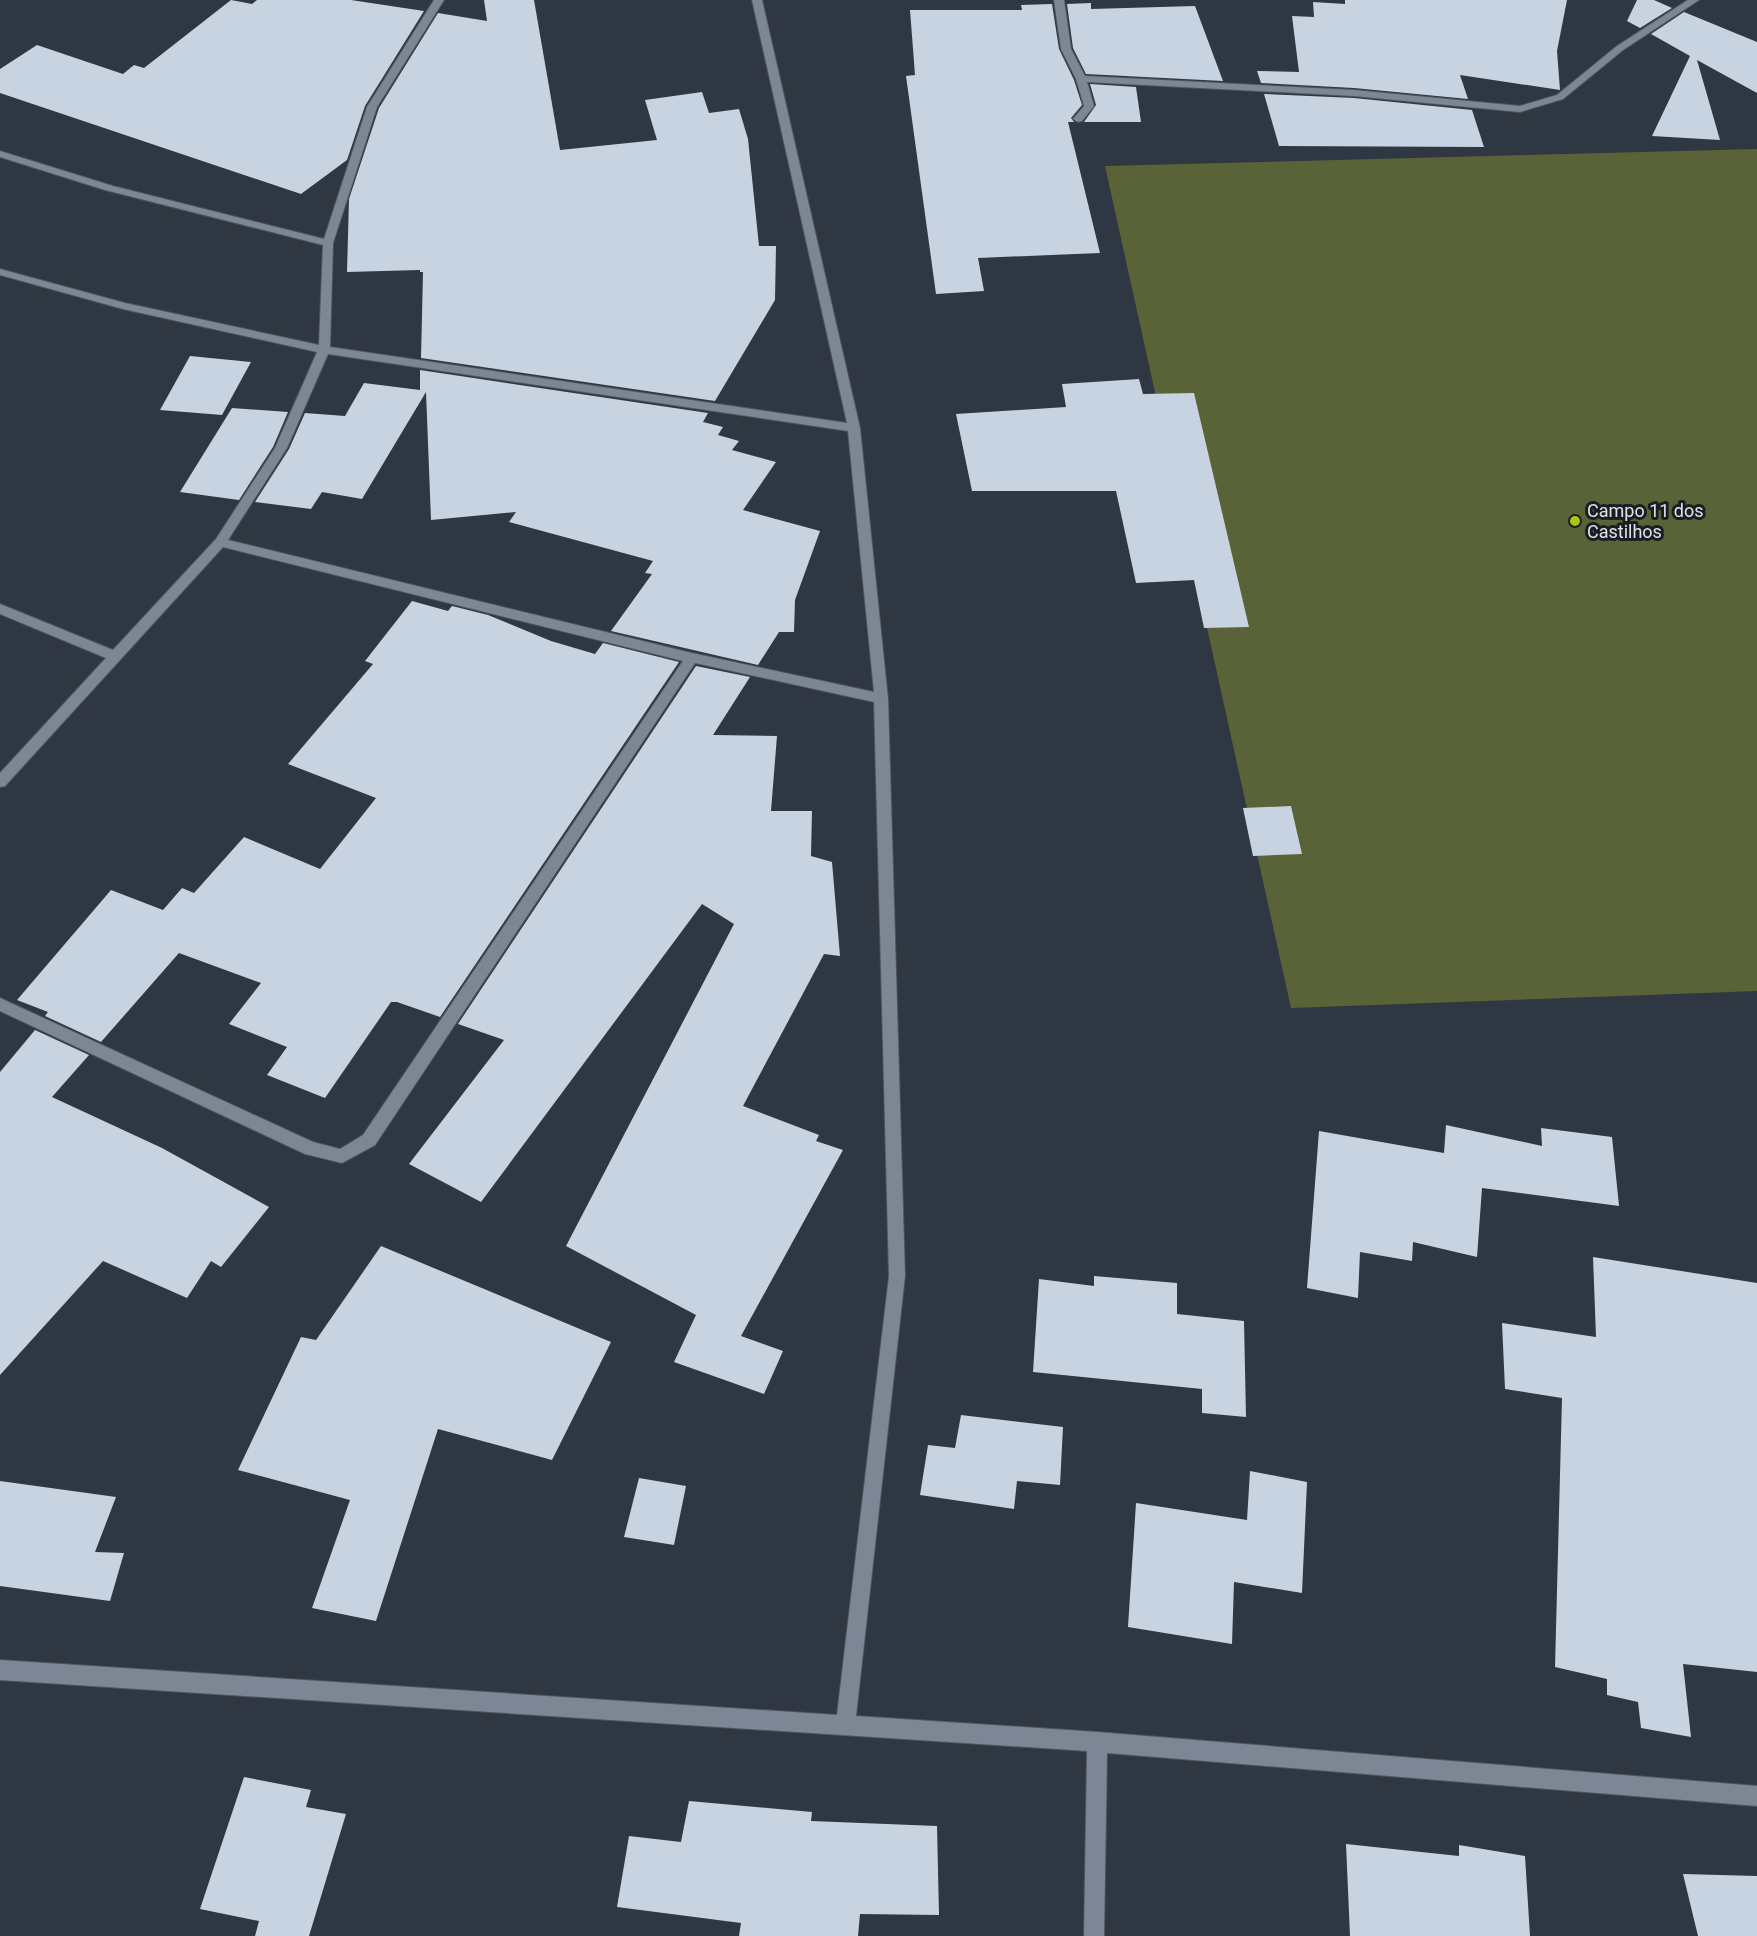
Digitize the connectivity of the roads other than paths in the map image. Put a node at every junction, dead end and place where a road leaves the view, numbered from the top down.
1 (439, 0) edge
2 (757, 0) edge
3 (1059, 0) edge
4 (1694, 0) edge
5 (1081, 79) junction
6 (1078, 119) dead end
7 (0, 154) edge
8 (328, 243) junction
9 (0, 272) edge
10 (324, 350) junction
11 (854, 428) junction
12 (220, 542) junction
13 (0, 609) edge
14 (116, 657) junction
15 (692, 658) junction
16 (881, 699) junction
17 (0, 782) edge
18 (0, 1004) edge
19 (0, 1670) edge
20 (844, 1727) junction
21 (1097, 1742) junction
22 (1757, 1796) edge
23 (1094, 1936) edge

1 - 8 street
2 - 11 street
3 - 5 street
4 - 5 street
5 - 6 street
7 - 8 street
8 - 10 street
9 - 10 street
10 - 11 street
10 - 12 street
11 - 16 street
12 - 14 street
12 - 15 street
13 - 14 street
14 - 17 street
15 - 16 street
15 - 18 street
16 - 20 street
19 - 20 street
20 - 21 street
21 - 22 street
21 - 23 street

